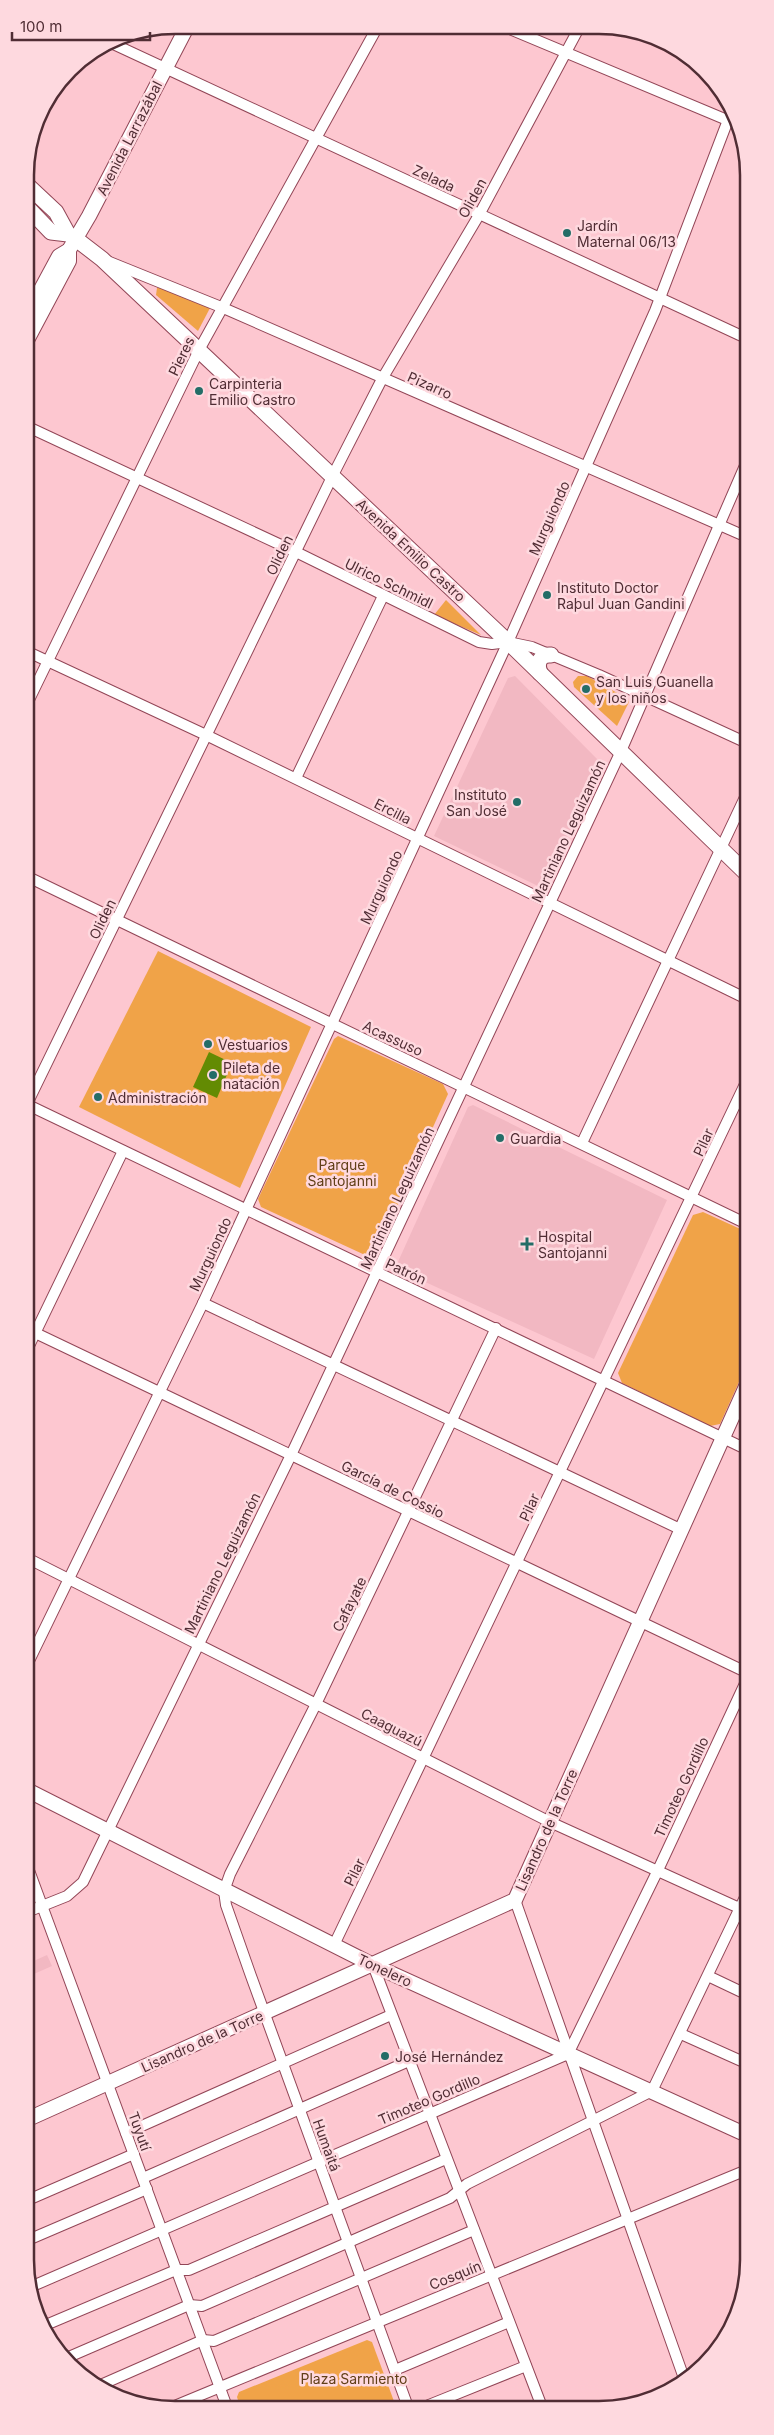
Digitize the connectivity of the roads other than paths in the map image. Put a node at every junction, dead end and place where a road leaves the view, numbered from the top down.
1 (184, 34) edge
2 (374, 34) edge
3 (521, 34) edge
4 (576, 34) edge
5 (118, 46) edge
6 (565, 54) junction
7 (166, 69) junction
8 (728, 120) joint
9 (317, 137) junction
10 (34, 191) edge
11 (34, 200) edge
12 (34, 214) edge
13 (479, 214) junction
14 (68, 236) junction
15 (102, 258) junction
16 (659, 299) junction
17 (221, 307) junction
18 (34, 309) edge
19 (740, 335) edge
20 (199, 350) junction
21 (382, 379) junction
22 (34, 430) edge
23 (586, 468) junction
24 (740, 475) edge
25 (332, 477) junction
26 (136, 479) junction
27 (718, 525) junction
28 (740, 534) edge
29 (296, 552) junction
30 (383, 596) junction
31 (508, 642) junction
32 (34, 655) edge
33 (551, 655) junction
34 (48, 662) junction
35 (540, 673) junction
36 (34, 690) edge
37 (644, 696) junction
38 (206, 735) junction
39 (740, 741) edge
40 (621, 750) junction
41 (296, 778) junction
42 (740, 809) edge
43 (418, 839) junction
44 (722, 850) junction
45 (740, 867) edge
46 (34, 880) edge
47 (550, 904) junction
48 (117, 919) junction
49 (669, 961) junction
50 (740, 996) edge
51 (332, 1025) junction
52 (464, 1087) junction
53 (34, 1091) edge
54 (740, 1095) edge
55 (34, 1108) edge
56 (582, 1143) junction
57 (123, 1151) junction
58 (692, 1198) junction
59 (246, 1210) junction
60 (740, 1220) edge
61 (377, 1273) junction
62 (203, 1302) junction
63 (34, 1325) edge
64 (496, 1328) junction
65 (34, 1332) edge
66 (333, 1365) junction
67 (604, 1381) junction
68 (161, 1393) junction
69 (740, 1400) edge
70 (452, 1422) junction
71 (723, 1438) junction
72 (740, 1446) edge
73 (292, 1455) junction
74 (561, 1471) junction
75 (410, 1512) junction
76 (680, 1529) junction
77 (34, 1562) edge
78 (518, 1563) junction
79 (69, 1580) junction
80 (639, 1621) junction
81 (197, 1645) junction
82 (34, 1652) edge
83 (740, 1671) edge
84 (740, 1692) edge
85 (316, 1704) junction
86 (424, 1758) junction
87 (34, 1794) edge
88 (550, 1822) junction
89 (107, 1831) junction
90 (658, 1870) junction
91 (34, 1884) edge
92 (224, 1891) junction
93 (514, 1900) junction
94 (42, 1906) junction
95 (740, 1908) edge
96 (34, 1909) edge
97 (740, 1917) edge
98 (334, 1946) junction
99 (373, 1965) junction
100 (708, 1976) junction
101 (740, 1991) edge
102 (265, 2013) junction
103 (391, 2015) junction
104 (680, 2034) junction
105 (568, 2054) junction
106 (740, 2060) edge
107 (409, 2061) junction
108 (283, 2064) junction
109 (108, 2084) junction
110 (652, 2091) junction
111 (299, 2110) junction
112 (429, 2114) junction
113 (34, 2116) edge
114 (593, 2123) junction
115 (740, 2132) edge
116 (126, 2133) junction
117 (134, 2154) junction
118 (446, 2159) junction
119 (318, 2162) junction
120 (740, 2173) edge
121 (143, 2178) junction
122 (147, 2190) junction
123 (458, 2191) junction
124 (34, 2197) edge
125 (335, 2207) junction
126 (627, 2219) junction
127 (162, 2229) junction
128 (474, 2230) junction
129 (34, 2237) edge
130 (348, 2243) junction
131 (176, 2270) junction
132 (491, 2275) junction
133 (361, 2278) junction
134 (36, 2285) edge
135 (190, 2305) junction
136 (378, 2322) junction
137 (509, 2322) junction
138 (49, 2323) edge
139 (203, 2340) junction
140 (71, 2356) edge
141 (526, 2366) junction
142 (395, 2370) junction
143 (682, 2374) edge
144 (105, 2383) edge
145 (220, 2388) junction
146 (187, 2401) edge
147 (225, 2401) edge
148 (406, 2401) edge
149 (439, 2401) edge
150 (540, 2401) edge

1 - 7 street, Avenida Larrazábal
2 - 9 street, Pieres
3 - 6 street
4 - 6 street, Oliden
5 - 7 street, Zelada
6 - 8 street
6 - 13 street, Oliden
7 - 9 street, Zelada
7 - 14 street, Avenida Larrazábal
8 - 16 street, Murguiondo
9 - 13 street, Zelada
9 - 17 street, Pieres
10 - 14 main road, Avenida Emilio Castro
11 - 14 main road
12 - 14 main road, Avenida Emilio Castro
13 - 16 street, Zelada
13 - 21 street, Oliden
14 - 15 main road, Avenida Emilio Castro
14 - 18 street, Avenida Larrazábal
15 - 17 street, Pizarro
15 - 20 main road, Avenida Emilio Castro
16 - 19 street, Zelada
16 - 23 street, Murguiondo
17 - 20 street, Pieres
17 - 21 street, Pizarro
20 - 25 main road, Avenida Emilio Castro
20 - 26 street, Pieres
21 - 23 street, Pizarro
21 - 25 street, Oliden
22 - 26 street, Ulrico Schmidl
23 - 27 street, Pizarro
23 - 31 street, Murguiondo
24 - 27 street, Martiniano Leguizamón
25 - 29 street, Oliden
25 - 31 main road, Avenida Emilio Castro
26 - 29 street, Ulrico Schmidl
26 - 34 street, Pieres
27 - 28 street, Pizarro
27 - 37 street, Martiniano Leguizamón
29 - 30 street, Ulrico Schmidl
29 - 38 street, Oliden
30 - 31 street, Ulrico Schmidl
30 - 41 street
31 - 33 street, Ulrico Schmidl
31 - 35 main road, Avenida Emilio Castro
31 - 43 street, Murguiondo
32 - 34 street, Ercilla
33 - 35 main road
33 - 37 street, Ulrico Schmidl
34 - 36 street, Pieres
34 - 38 street, Ercilla
35 - 40 main road, Avenida Emilio Castro
37 - 39 street, Ulrico Schmidl
37 - 40 street, Martiniano Leguizamón
38 - 41 street, Ercilla
38 - 48 street, Oliden
40 - 44 main road, Avenida Emilio Castro
40 - 47 street, Martiniano Leguizamón
41 - 43 street, Ercilla
42 - 44 street
43 - 47 street, Ercilla
43 - 51 street, Murguiondo
44 - 45 main road, Avenida Emilio Castro
44 - 49 street
46 - 48 street, Acassuso
47 - 49 street, Ercilla
47 - 52 street, Martiniano Leguizamón
48 - 51 street, Acassuso
48 - 53 street, Oliden
49 - 50 street, Ercilla
49 - 56 street
51 - 52 street, Acassuso
51 - 59 street, Murguiondo
52 - 56 street, Acassuso
52 - 61 street, Martiniano Leguizamón
54 - 58 street, Pilar
55 - 57 street, Patrón
56 - 58 street, Acassuso
57 - 59 street, Patrón
57 - 63 street
58 - 60 street, Acassuso
58 - 67 street, Pilar
59 - 61 street, Patrón
59 - 62 street, Murguiondo
61 - 64 street, Patrón
61 - 66 street, Martiniano Leguizamón
62 - 66 street
62 - 68 street, Murguiondo
64 - 67 street, Patrón
64 - 70 street, Cafayate
65 - 68 street, García de Cossio
66 - 70 street
66 - 73 street, Martiniano Leguizamón
67 - 71 street, Patrón
67 - 74 street, Pilar
68 - 73 street, García de Cossio
68 - 79 street, Murguiondo
69 - 71 street, Lisandro de la Torre
70 - 74 street
70 - 75 street, Cafayate
71 - 72 street, Patrón
71 - 76 street, Lisandro de la Torre
73 - 75 street, García de Cossio
73 - 81 street, Martiniano Leguizamón
74 - 76 street
74 - 78 street, Pilar
75 - 78 street, García de Cossio
75 - 85 street, Cafayate
76 - 80 street, Lisandro de la Torre
77 - 79 street, Caaguazú
78 - 80 street, García de Cossio
78 - 86 street, Pilar
79 - 81 street, Caaguazú
79 - 82 street, Murguiondo
80 - 83 street, García de Cossio
80 - 88 street, Lisandro de la Torre
81 - 85 street, Caaguazú
81 - 89 street, Martiniano Leguizamón
84 - 90 street, Timoteo Gordillo
85 - 86 street, Caaguazú
85 - 92 street, Cafayate
86 - 88 street, Caaguazú
86 - 98 street, Pilar
87 - 89 street, Tonelero
88 - 90 street, Caaguazú
88 - 93 street, Lisandro de la Torre
89 - 92 street, Tonelero
89 - 94 street, Martiniano Leguizamón
90 - 95 street, Caaguazú
90 - 105 street, Timoteo Gordillo
91 - 94 street, Tuyutí
92 - 98 street, Tonelero
92 - 102 street, Humaitá
93 - 99 street, Lisandro de la Torre
93 - 105 street
94 - 96 street, Martiniano Leguizamón
94 - 109 street, Tuyutí
97 - 100 street
98 - 99 street, Tonelero
99 - 102 street, Lisandro de la Torre
99 - 103 street
99 - 105 street, Tonelero
100 - 101 street
100 - 104 street
102 - 108 street, Humaitá
102 - 109 street, Lisandro de la Torre
103 - 107 street
103 - 108 street
104 - 106 street
104 - 110 street
105 - 110 street, Tonelero
105 - 112 street, Timoteo Gordillo
105 - 114 street
107 - 111 street
107 - 112 street
108 - 111 street, Humaitá
108 - 116 street
109 - 113 street, Lisandro de la Torre
109 - 116 street, Tuyutí
110 - 114 street
110 - 115 street, Tonelero
111 - 119 street, Humaitá
111 - 121 street
112 - 118 street
112 - 119 street, Timoteo Gordillo
114 - 123 street
114 - 126 street
116 - 117 street, Tuyutí
117 - 121 street, Tuyutí
117 - 124 street
118 - 123 street
118 - 125 street
119 - 125 street, Humaitá
119 - 127 street, Timoteo Gordillo
120 - 126 street, Cosquín
121 - 122 street, Tuyutí
122 - 127 street, Tuyutí
122 - 129 street
123 - 128 street
123 - 130 street
125 - 130 street, Humaitá
125 - 131 street
126 - 132 street, Cosquín
126 - 143 street
127 - 131 street, Tuyutí
127 - 134 street, Timoteo Gordillo
128 - 132 street
128 - 133 street
130 - 133 street, Humaitá
130 - 135 street
131 - 135 street, Tuyutí
131 - 138 street
132 - 136 street, Cosquín
132 - 137 street
133 - 136 street, Humaitá
133 - 139 street
135 - 139 street, Tuyutí
135 - 140 street
136 - 142 street, Humaitá
136 - 145 street, Cosquín
137 - 141 street
137 - 142 street
139 - 144 street
139 - 145 street, Tuyutí
141 - 149 street
141 - 150 street
142 - 148 street, Humaitá
145 - 146 street, Cosquín
145 - 147 street, Tuyutí

